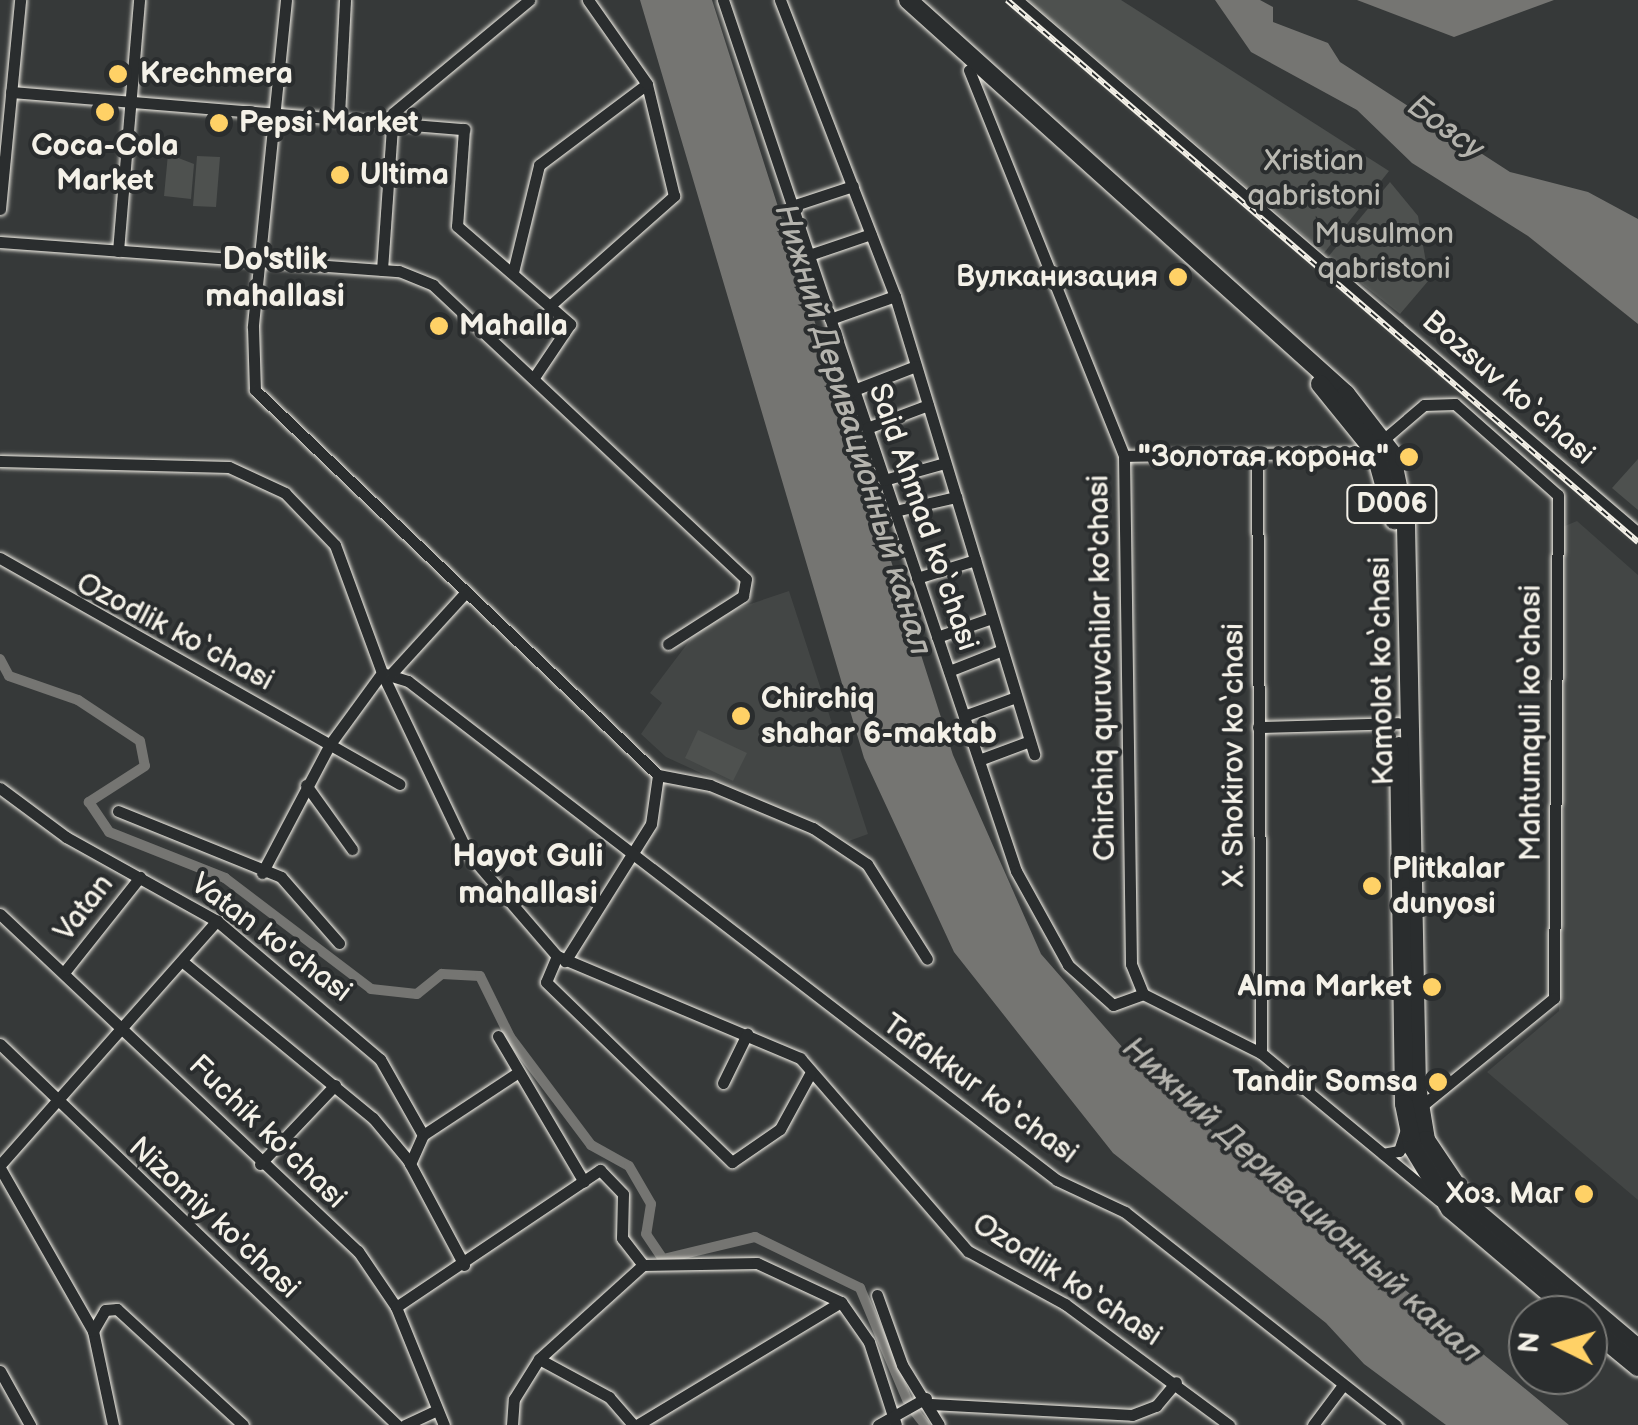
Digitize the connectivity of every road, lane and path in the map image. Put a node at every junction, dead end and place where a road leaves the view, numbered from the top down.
1 (20, 0) edge
2 (139, 0) edge
3 (286, 0) edge
4 (346, 0) edge
5 (529, 0) edge
6 (588, 0) edge
7 (723, 0) edge
8 (780, 0) edge
9 (892, 0) edge
10 (908, 0) edge
11 (1017, 0) edge
12 (970, 70) junction
13 (647, 84) junction
14 (11, 92) junction
15 (130, 102) junction
16 (274, 110) junction
17 (340, 116) junction
18 (392, 122) junction
19 (854, 186) junction
20 (792, 206) junction
21 (0, 208) edge
22 (871, 234) junction
23 (0, 242) edge
24 (118, 251) junction
25 (808, 254) junction
26 (260, 264) junction
27 (382, 270) junction
28 (513, 272) junction
29 (895, 296) junction
30 (553, 303) junction
31 (830, 319) junction
32 (916, 366) junction
33 (535, 376) junction
34 (854, 390) junction
35 (928, 405) junction
36 (867, 428) junction
37 (1379, 446) junction
38 (1124, 456) junction
39 (1257, 457) junction
40 (0, 462) edge
41 (946, 463) junction
42 (884, 480) junction
43 (956, 498) junction
44 (895, 511) junction
45 (1638, 532) edge
46 (0, 558) edge
47 (975, 560) junction
48 (917, 578) junction
49 (464, 593) junction
50 (992, 618) junction
51 (937, 637) junction
52 (668, 644) dead end
53 (1002, 650) junction
54 (949, 672) junction
55 (387, 673) junction
56 (1016, 697) junction
57 (964, 716) junction
58 (1398, 722) junction
59 (1258, 726) junction
60 (330, 744) junction
61 (979, 760) junction
62 (658, 775) junction
63 (400, 784) dead end
64 (306, 785) junction
65 (0, 788) edge
66 (118, 811) dead end
67 (1406, 832) junction
68 (352, 850) dead end
69 (632, 860) junction
70 (262, 873) junction
71 (140, 877) junction
72 (0, 914) edge
73 (217, 921) junction
74 (340, 943) dead end
75 (560, 959) junction
76 (927, 959) dead end
77 (183, 962) junction
78 (66, 970) junction
79 (1143, 994) junction
80 (127, 1032) junction
81 (747, 1034) junction
82 (498, 1036) dead end
83 (0, 1044) edge
84 (1261, 1053) junction
85 (517, 1072) junction
86 (810, 1074) junction
87 (723, 1082) dead end
88 (335, 1085) junction
89 (59, 1105) junction
90 (1419, 1108) junction
91 (1407, 1124) junction
92 (423, 1135) junction
93 (1383, 1154) junction
94 (260, 1164) junction
95 (410, 1164) junction
96 (0, 1166) edge
97 (584, 1182) junction
98 (1450, 1209) junction
99 (643, 1264) junction
100 (464, 1265) junction
101 (876, 1295) dead end
102 (1552, 1295) edge
103 (841, 1302) junction
104 (396, 1306) junction
105 (94, 1330) junction
106 (1608, 1343) edge
107 (1638, 1348) edge
108 (539, 1359) junction
109 (1638, 1368) edge
110 (0, 1371) edge
111 (1176, 1382) junction
112 (1344, 1385) junction
113 (928, 1401) junction
114 (435, 1410) junction
115 (894, 1421) edge
116 (30, 1425) edge
117 (113, 1425) edge
118 (243, 1425) edge
119 (397, 1425) edge
120 (404, 1425) edge
121 (444, 1425) edge
122 (512, 1425) edge
123 (635, 1425) edge
124 (878, 1425) edge
125 (940, 1425) edge
126 (1229, 1425) edge
127 (1313, 1425) edge
128 (1396, 1425) edge

1 - 14 street
2 - 15 street
3 - 16 street
4 - 17 street
5 - 18 street
6 - 13 street
7 - 20 street, Said Ahmad ko‘chasi
8 - 19 street, Said Ahmad ko‘chasi
9 - 12 main road, D006
10 - 37 main road, Kamolot ko‘chasi / D006
11 - 45 street, Bozsuv ko‘chasi
12 - 37 main road, D006
12 - 38 street, Chirchiq quruvchilar ko'chasi
13 - 28 street
13 - 30 street
14 - 15 street
14 - 21 street
15 - 16 street
15 - 24 street
16 - 17 street
16 - 26 street
17 - 18 street
18 - 27 street
18 - 28 street
19 - 20 street
19 - 22 street, Said Ahmad ko‘chasi
20 - 25 street, Said Ahmad ko‘chasi
22 - 25 street
22 - 29 street, Said Ahmad ko‘chasi
23 - 24 street
24 - 26 street
25 - 31 street, Said Ahmad ko‘chasi
26 - 27 street
26 - 49 street
27 - 33 street
28 - 30 street
29 - 31 street
29 - 32 street, Said Ahmad ko‘chasi
30 - 33 street
31 - 34 street, Said Ahmad ko‘chasi
32 - 34 street
32 - 35 street, Said Ahmad ko‘chasi
33 - 52 street
34 - 36 street, Said Ahmad ko‘chasi
35 - 36 street
35 - 41 street, Said Ahmad ko‘chasi
36 - 42 street, Said Ahmad ko‘chasi
37 - 39 street
37 - 58 main road, D006
37 - 67 main road, Kamolot ko‘chasi / D006
37 - 90 street, Mahtumquli ko‘chasi
38 - 39 street
38 - 79 street, Chirchiq quruvchilar ko'chasi
39 - 59 street, X. Shokirov ko‘chasi
40 - 55 street
41 - 42 street
41 - 43 street, Said Ahmad ko‘chasi
42 - 44 street, Said Ahmad ko‘chasi
43 - 44 street
43 - 47 street, Said Ahmad ko‘chasi
44 - 48 street, Said Ahmad ko‘chasi
46 - 60 street, Ozodlik ko‘chasi
47 - 48 street
47 - 50 street, Said Ahmad ko‘chasi
48 - 51 street, Said Ahmad ko‘chasi
49 - 55 street
49 - 62 street
50 - 51 street
50 - 53 street, Said Ahmad ko‘chasi
51 - 54 street, Said Ahmad ko‘chasi
53 - 54 street
53 - 56 street, Said Ahmad ko‘chasi
54 - 57 street, Said Ahmad ko‘chasi
55 - 60 street
55 - 69 street, Tafakkur ko‘chasi
55 - 75 street, Ozodlik ko‘chasi
56 - 57 street
56 - 61 street, Said Ahmad ko‘chasi
57 - 61 street, Said Ahmad ko‘chasi
58 - 59 street
58 - 67 main road, D006
59 - 84 street, X. Shokirov ko‘chasi
60 - 63 street, Ozodlik ko‘chasi
60 - 64 street
61 - 79 street, Said Ahmad ko‘chasi
62 - 69 street
62 - 76 street
64 - 68 street
64 - 70 street
65 - 71 street, Vatan ko'chasi
66 - 70 street
67 - 90 main road, Kamolot ko‘chasi / D006
67 - 91 main road, D006
69 - 75 street
69 - 112 street, Tafakkur ko‘chasi
70 - 74 street
71 - 73 street, Vatan ko'chasi
71 - 78 street, Vatan
72 - 78 street, Fuchik ko'chasi
73 - 77 street
73 - 92 street, Vatan ko'chasi
75 - 81 street, Ozodlik ko‘chasi
75 - 86 street
77 - 80 street
77 - 88 street
78 - 80 street, Fuchik ko'chasi
79 - 84 street, Said Ahmad ko‘chasi
80 - 89 street
80 - 94 street, Fuchik ko'chasi
81 - 86 street, Ozodlik ko‘chasi
81 - 87 street
82 - 85 street
83 - 89 street, Nizomiy ko'chasi
84 - 93 street, Said Ahmad ko‘chasi
85 - 92 street
85 - 97 street
86 - 111 street, Ozodlik ko‘chasi
88 - 94 street
88 - 95 street
89 - 96 street
89 - 119 street, Nizomiy ko'chasi
90 - 107 main road, Kamolot ko‘chasi / D006
91 - 93 street
91 - 98 main road, D006
92 - 95 street
93 - 98 street, Said Ahmad ko‘chasi
94 - 104 street, Fuchik ko'chasi
95 - 100 street
96 - 105 street
97 - 99 street
97 - 100 street
98 - 102 main road, D006
99 - 103 street
99 - 108 street
100 - 104 street
101 - 113 street
103 - 115 street
103 - 123 street
104 - 114 street, Fuchik ko'chasi
105 - 117 street
105 - 118 street
106 - 109 main road
108 - 122 street
108 - 123 street
110 - 116 street
111 - 113 street
111 - 126 street, Ozodlik ko‘chasi
112 - 127 street
112 - 128 street, Tafakkur ko‘chasi
113 - 115 street
113 - 125 street
114 - 120 street
114 - 121 street, Fuchik ko'chasi
115 - 124 street

